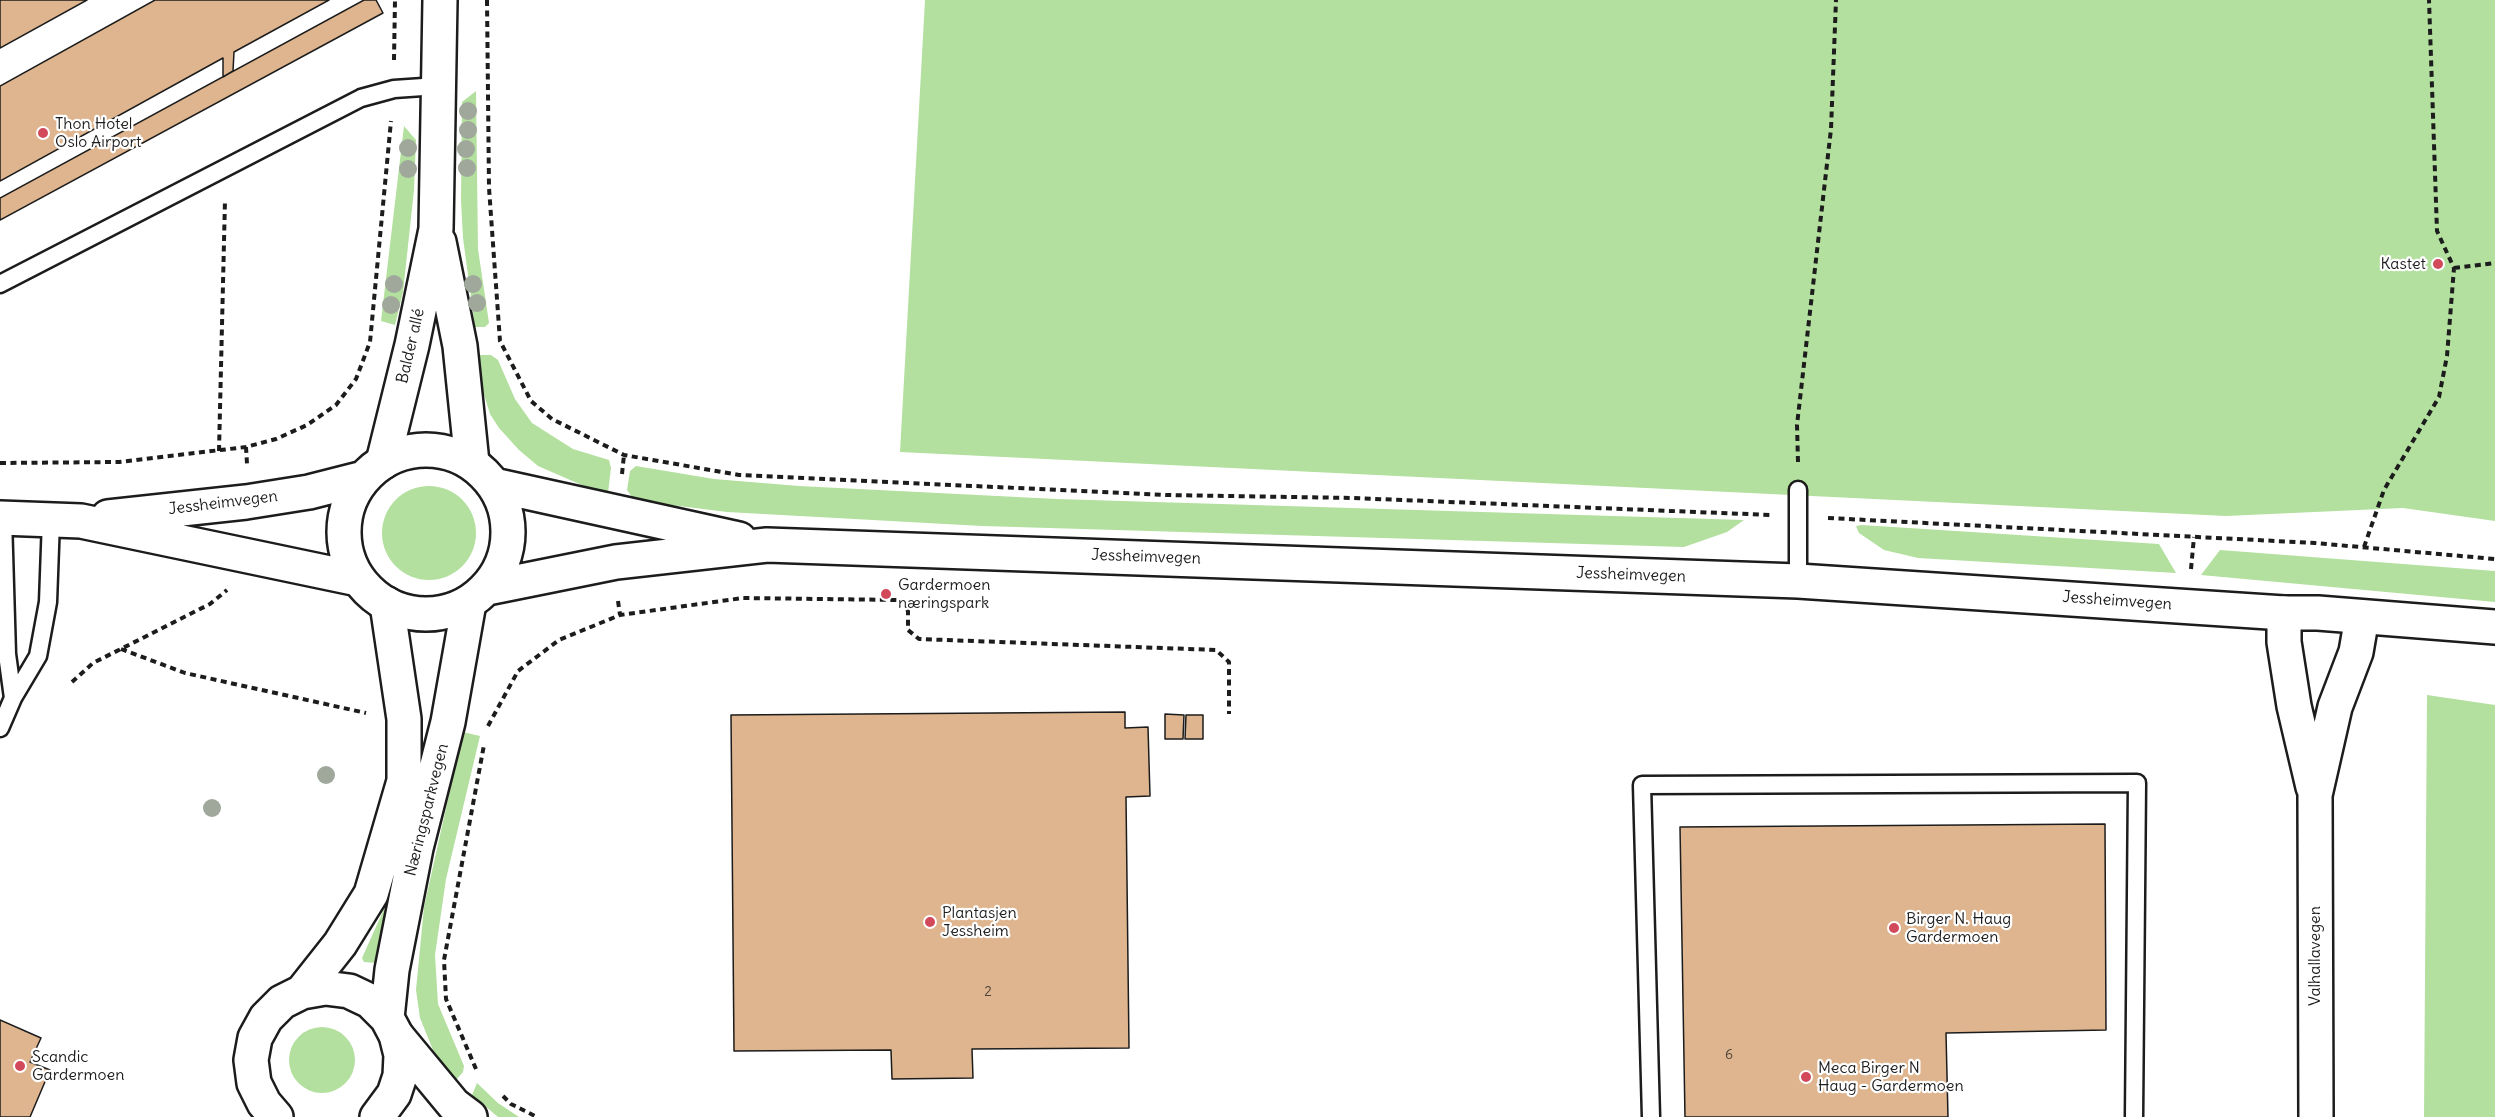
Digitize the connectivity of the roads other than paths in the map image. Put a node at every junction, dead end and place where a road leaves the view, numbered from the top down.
1 (440, 0) edge
2 (438, 86) junction
3 (436, 229) junction
4 (0, 284) edge
5 (374, 470) junction
6 (483, 474) junction
7 (1798, 490) road end
8 (2, 518) edge
9 (66, 520) junction
10 (767, 545) junction
11 (358, 579) junction
12 (1798, 581) junction
13 (478, 596) junction
14 (387, 604) junction
15 (2284, 613) junction
16 (2362, 617) junction
17 (2495, 627) edge
18 (13, 698) junction
19 (0, 728) edge
20 (2315, 795) junction
21 (302, 992) junction
22 (392, 1027) junction
23 (266, 1112) edge
24 (377, 1117) edge
25 (470, 1117) edge
26 (1652, 1117) edge
27 (2134, 1117) edge
28 (2316, 1117) edge

1 - 2 main road, Balder allé
2 - 3 main road, Balder allé
2 - 4 lane
3 - 5 main road, Balder allé
3 - 6 main road, Balder allé
5 - 6 main road
5 - 9 main road, Jessheimvegen
5 - 11 main road
6 - 10 main road, Jessheimvegen
6 - 13 main road
7 - 12 lane
8 - 9 main road, Jessheimvegen
8 - 18 lane
9 - 11 main road, Jessheimvegen
9 - 18 lane
10 - 12 main road, Jessheimvegen
10 - 13 main road, Jessheimvegen
11 - 14 main road
12 - 15 main road, Jessheimvegen
13 - 14 main road
13 - 22 main road, Næringsparkvegen
14 - 21 main road, Næringsparkvegen
15 - 16 main road, Jessheimvegen
15 - 20 main road, Valhallavegen
16 - 17 main road, Jessheimvegen
16 - 20 main road, Valhallavegen
18 - 19 lane
20 - 28 main road, Valhallavegen
21 - 22 main road, Næringsparkvegen
21 - 23 main road, Næringsparkvegen
22 - 24 main road, Næringsparkvegen
22 - 25 main road
26 - 27 lane

